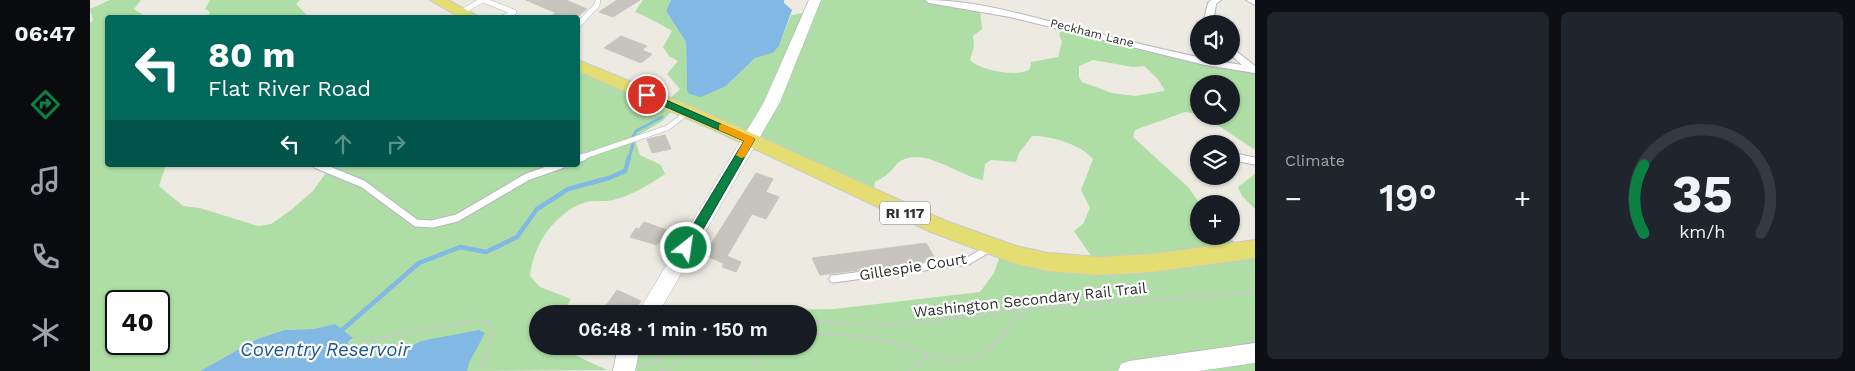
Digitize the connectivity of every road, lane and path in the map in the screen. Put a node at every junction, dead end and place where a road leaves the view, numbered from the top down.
1 (437, 0) edge
2 (483, 0) edge
3 (598, 0) edge
4 (815, 0) edge
5 (929, 0) edge
6 (1250, 0) edge
7 (1213, 1) edge
8 (1255, 2) edge
9 (468, 15) edge
10 (508, 15) edge
11 (1210, 15) edge
12 (580, 23) edge
13 (1240, 58) edge
14 (580, 66) edge
15 (1254, 70) edge
16 (688, 113) junction
17 (750, 139) junction
18 (1240, 157) edge
19 (580, 158) edge
20 (1255, 161) edge
21 (322, 167) edge
22 (555, 167) edge
23 (990, 248) junction
24 (1255, 249) edge
25 (833, 279) dead end
26 (1255, 292) edge
27 (652, 305) edge
28 (1027, 310) junction
29 (817, 322) edge
30 (817, 334) edge
31 (362, 342) dead end
32 (1255, 353) edge
33 (932, 354) junction
34 (662, 355) edge
35 (689, 355) edge
36 (753, 355) edge
37 (626, 359) edge
38 (908, 370) dead end
39 (479, 371) edge
40 (661, 371) edge
41 (759, 371) edge
42 (1128, 371) edge

1 - 9 main road
2 - 9 lane
2 - 10 lane
3 - 12 lane
4 - 17 street
5 - 15 street, Peckham Lane
6 - 8 street
7 - 11 street
13 - 15 street
14 - 16 main road, RI 117
16 - 17 main road, RI 117
16 - 19 lane
17 - 23 main road, RI 117
17 - 27 street
18 - 20 lane
21 - 22 lane
23 - 24 main road, RI 117
23 - 25 lane, Gillespie Court
26 - 28 path, Washington Secondary Rail Trail
28 - 29 path, Washington Secondary Rail Trail
28 - 33 path
30 - 33 path
31 - 39 path
32 - 42 street
33 - 38 path
34 - 37 path
35 - 40 path
36 - 41 path

